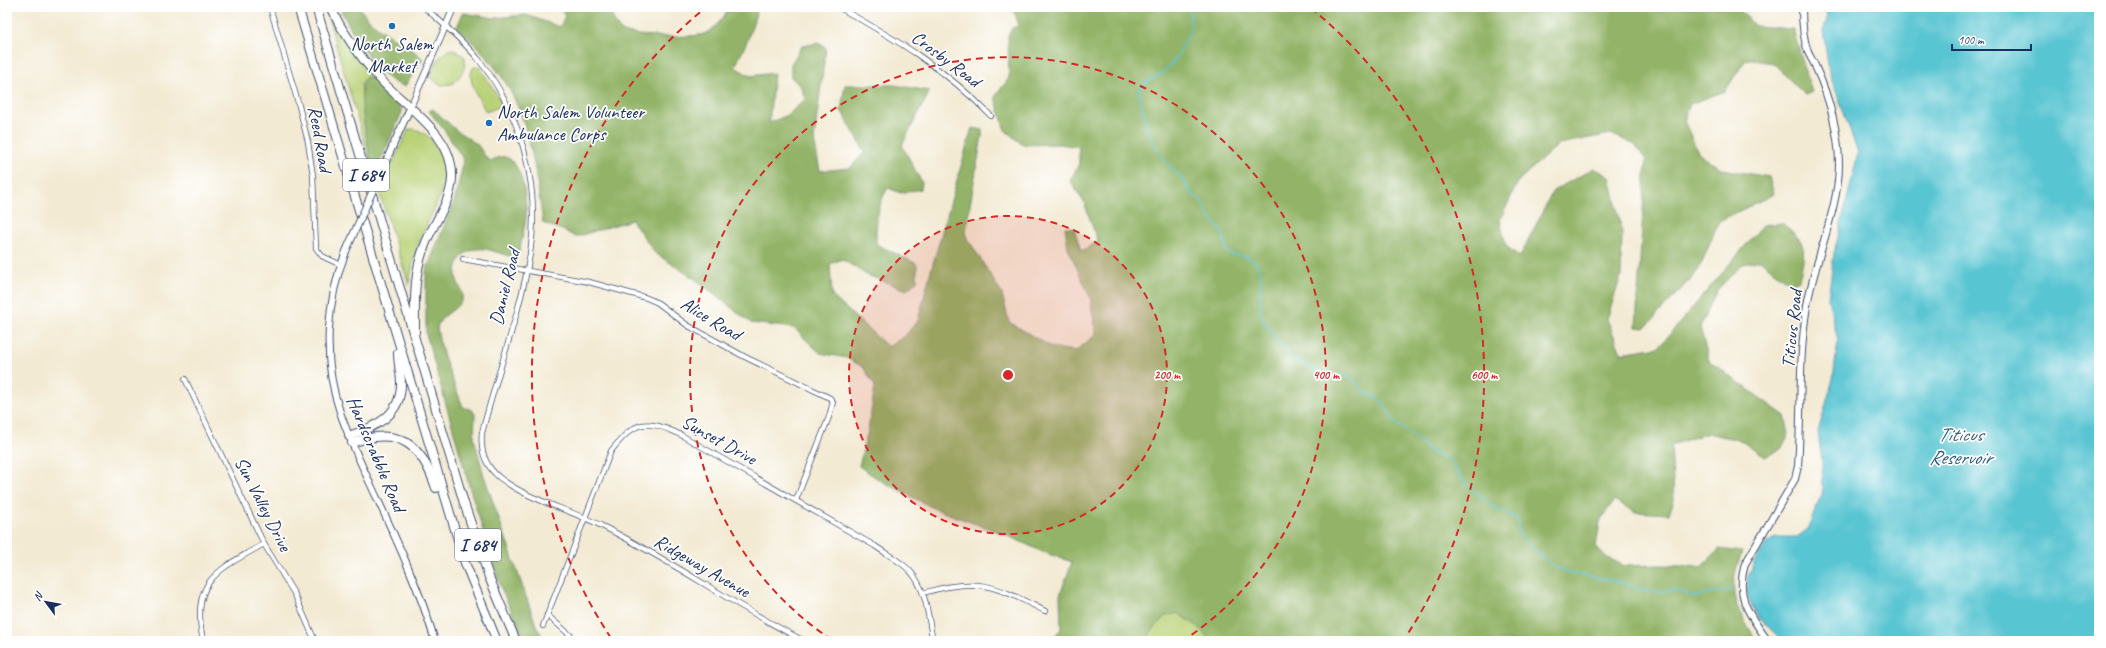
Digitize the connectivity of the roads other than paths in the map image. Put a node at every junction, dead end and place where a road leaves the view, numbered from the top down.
1 (270, 7) edge
2 (298, 7) edge
3 (316, 7) edge
4 (330, 7) edge
5 (424, 7) edge
6 (454, 7) edge
7 (838, 7) edge
8 (1802, 7) edge
9 (446, 26) junction
10 (410, 108) junction
11 (991, 116) dead end
12 (463, 259) dead end
13 (341, 264) junction
14 (527, 272) junction
15 (416, 342) junction
16 (399, 344) junction
17 (185, 379) dead end
18 (351, 439) junction
19 (796, 500) junction
20 (449, 512) junction
21 (584, 519) junction
22 (264, 544) junction
23 (923, 593) junction
24 (1045, 611) dead end
25 (547, 614) junction
26 (543, 626) dead end
27 (203, 641) edge
28 (315, 641) edge
29 (435, 641) edge
30 (497, 641) edge
31 (516, 641) edge
32 (577, 641) edge
33 (804, 641) edge
34 (933, 641) edge
35 (1768, 641) edge

1 - 13 street, Reed Road
2 - 16 highway, I 684
3 - 15 highway, I 684
4 - 10 highway
5 - 9 street, Daniel Road
6 - 9 street, Hardscrabble Road
7 - 11 street, Crosby Road
8 - 35 main road, Titicus Road
9 - 10 street, Hardscrabble Road
9 - 14 street, Daniel Road
10 - 13 main road, Hardscrabble Road, bridge
10 - 15 highway
12 - 14 street, Alice Road
13 - 18 main road, Hardscrabble Road
14 - 19 street, Alice Road
14 - 21 street, Daniel Road
15 - 31 highway, I 684
16 - 18 highway
16 - 20 highway, I 684
17 - 22 street, Sun Valley Drive
18 - 20 highway
18 - 29 main road, Hardscrabble Road
19 - 21 street, Sunset Drive
19 - 23 street, Sunset Drive
20 - 30 highway, I 684
21 - 25 street, Sunset Drive
21 - 33 street, Ridgeway Avenue
22 - 27 street
22 - 28 street, Sun Valley Drive
23 - 24 street
23 - 34 street, Sunset Drive
25 - 26 street, Sunset Drive
25 - 32 street

